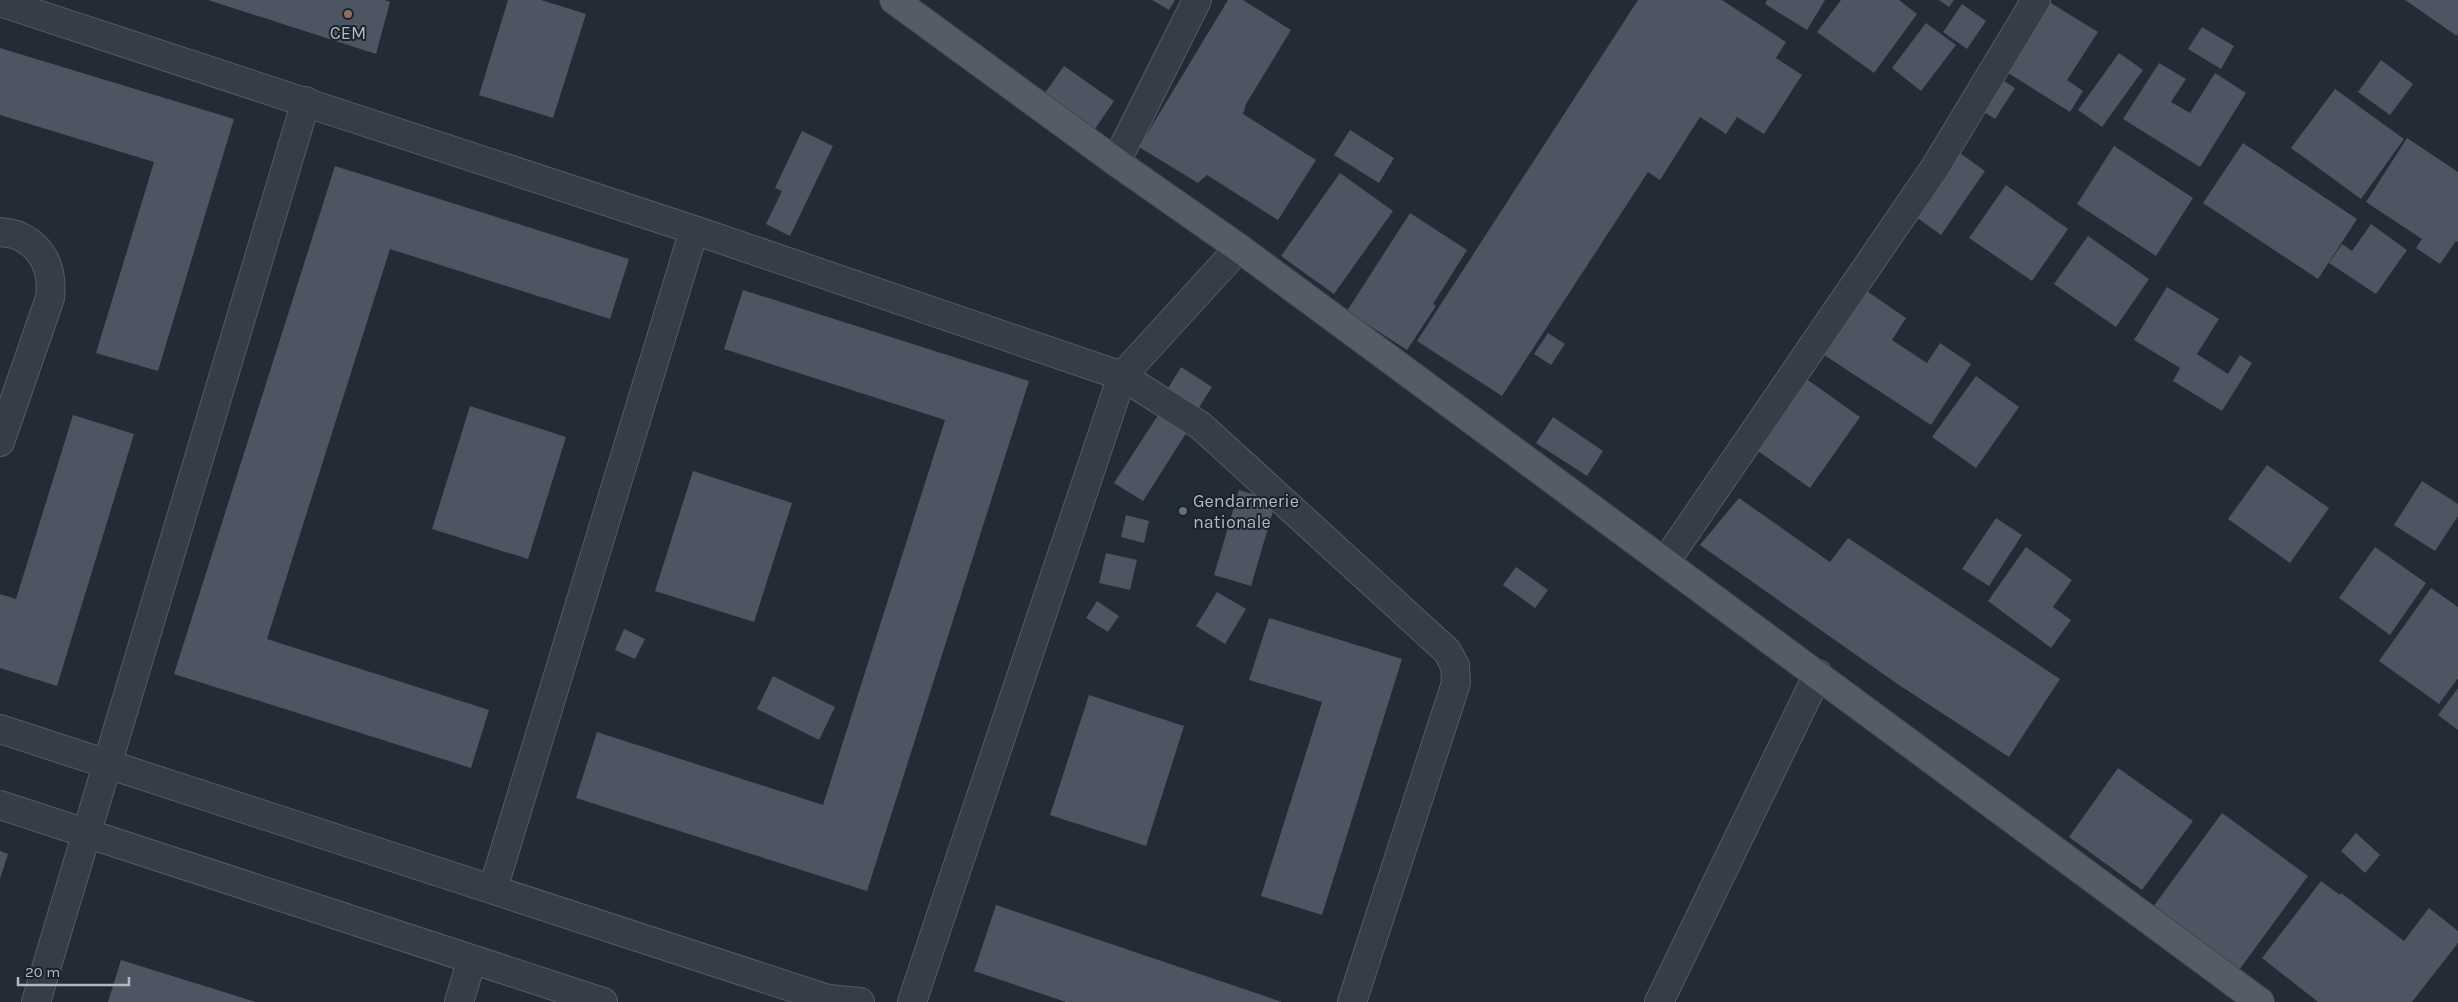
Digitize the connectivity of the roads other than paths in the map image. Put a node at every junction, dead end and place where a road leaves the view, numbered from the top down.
1 (894, 0) edge
2 (1197, 0) edge
3 (2036, 0) edge
4 (0, 2) edge
5 (306, 101) junction
6 (1116, 162) junction
7 (694, 230) junction
8 (0, 232) edge
9 (1239, 248) junction
10 (1122, 376) junction
11 (0, 442) edge
12 (1666, 561) junction
13 (1818, 674) junction
14 (0, 729) edge
15 (108, 764) junction
16 (0, 805) edge
17 (87, 833) junction
18 (493, 890) junction
19 (472, 959) junction
20 (36, 1002) edge
21 (459, 1002) edge
22 (603, 1002) edge
23 (860, 1002) edge
24 (912, 1002) edge
25 (1352, 1002) edge
26 (1659, 1002) edge
27 (2260, 1002) edge

1 - 6 main road
2 - 6 street
3 - 12 street
4 - 5 street
5 - 7 street
5 - 15 street
6 - 9 main road
7 - 10 street
7 - 18 street
8 - 11 street
9 - 10 street
9 - 12 main road
10 - 24 street
10 - 25 street
12 - 13 main road
13 - 26 street
13 - 27 main road
14 - 15 street
15 - 17 street
15 - 18 street
16 - 17 street
17 - 19 street
17 - 20 street
18 - 23 street
19 - 21 street
19 - 22 street

